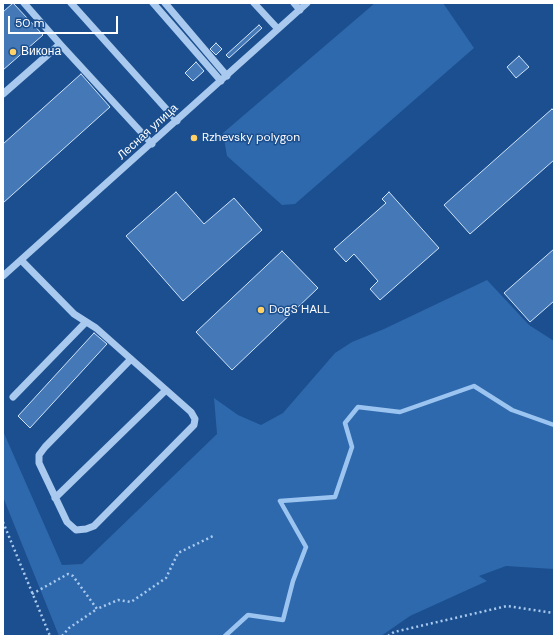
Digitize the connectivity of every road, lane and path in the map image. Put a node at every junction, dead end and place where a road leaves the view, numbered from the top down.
1 (24, 3) edge
2 (71, 3) edge
3 (153, 3) edge
4 (165, 3) edge
5 (254, 3) edge
6 (294, 3) edge
7 (307, 3) edge
8 (300, 10) junction
9 (278, 29) junction
10 (60, 44) junction
11 (224, 78) junction
12 (3, 94) edge
13 (177, 121) junction
14 (152, 144) junction
15 (21, 260) junction
16 (3, 276) edge
17 (85, 323) junction
18 (131, 359) junction
19 (166, 390) junction
20 (14, 397) dead end
21 (56, 498) junction
22 (3, 522) edge
23 (213, 536) dead end
24 (32, 594) junction
25 (97, 609) junction
26 (554, 613) edge
27 (50, 636) edge
28 (62, 636) edge
29 (388, 636) edge

1 - 10 street
2 - 13 street
3 - 11 street
4 - 11 street
5 - 9 street
6 - 8 street
7 - 8 street, Лесная улица
8 - 9 street, Лесная улица
9 - 11 street, Лесная улица
10 - 12 street
10 - 14 street
11 - 13 street, Лесная улица
13 - 14 street, Лесная улица
14 - 15 street, Лесная улица
15 - 16 street, Лесная улица
15 - 17 street
17 - 18 street
17 - 20 street
18 - 19 street
18 - 21 street
19 - 21 street
19 - 21 street
22 - 24 path
23 - 25 path
24 - 25 path
24 - 27 path
25 - 28 path
26 - 29 path

